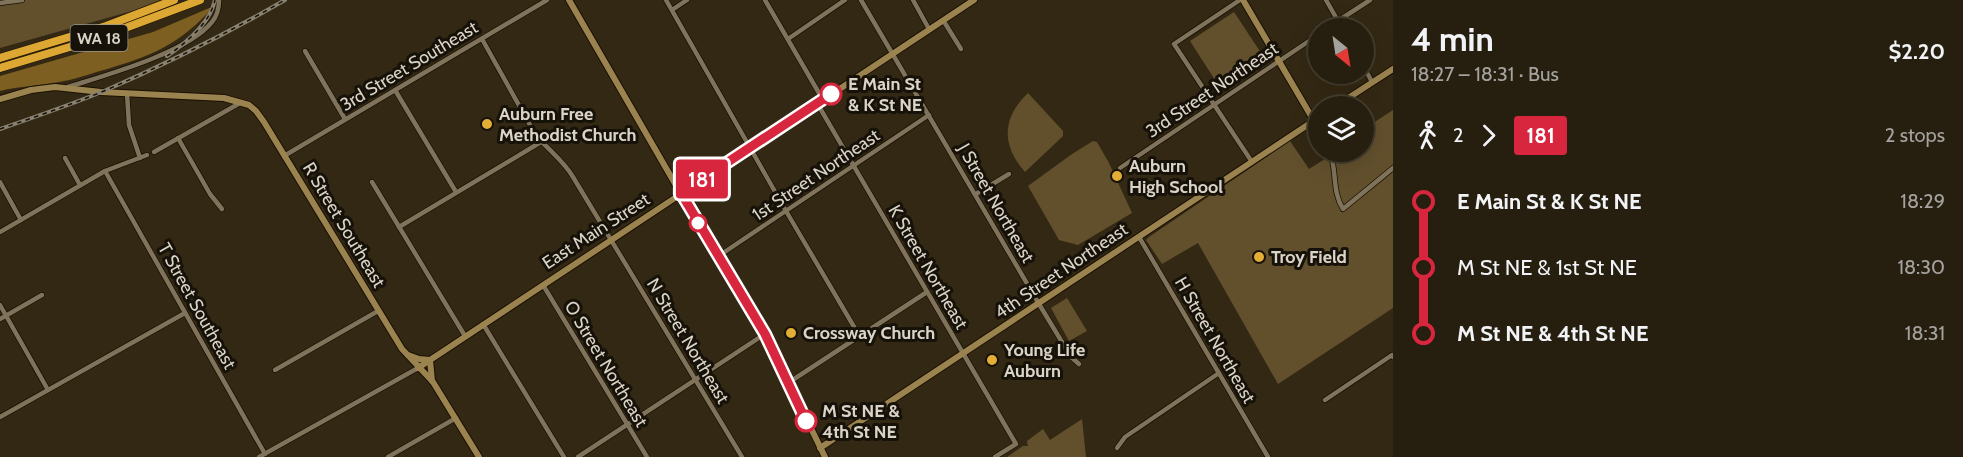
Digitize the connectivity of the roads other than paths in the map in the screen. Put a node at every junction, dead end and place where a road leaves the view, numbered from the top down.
1 (22, 0) edge
2 (174, 0) edge
3 (219, 0) edge
4 (547, 0) edge
5 (569, 0) edge
6 (666, 0) edge
7 (687, 0) edge
8 (765, 0) edge
9 (845, 0) edge
10 (861, 0) edge
11 (913, 0) edge
12 (974, 0) edge
13 (1241, 0) edge
14 (1326, 0) edge
15 (1370, 0) edge
16 (198, 1) edge
17 (0, 3) edge
18 (672, 10) junction
19 (1336, 18) edge
20 (1343, 18) edge
21 (943, 20) junction
22 (929, 29) junction
23 (482, 39) junction
24 (788, 39) junction
25 (1308, 41) edge
26 (961, 49) dead end
27 (305, 51) dead end
28 (893, 53) junction
29 (0, 57) edge
30 (1278, 62) junction
31 (0, 68) edge
32 (1393, 69) edge
33 (1374, 81) edge
34 (1369, 84) edge
35 (67, 87) junction
36 (395, 90) junction
37 (127, 93) junction
38 (1351, 96) edge
39 (0, 99) edge
40 (242, 102) junction
41 (820, 102) junction
42 (1214, 105) junction
43 (1308, 107) edge
44 (929, 115) junction
45 (345, 119) junction
46 (1308, 124) edge
47 (178, 138) junction
48 (541, 142) junction
49 (750, 147) junction
50 (154, 152) dead end
51 (147, 155) dead end
52 (284, 156) junction
53 (65, 158) dead end
54 (140, 158) junction
55 (1252, 162) junction
56 (1333, 162) edge
57 (853, 166) junction
58 (1120, 168) dead end
59 (1393, 168) edge
60 (105, 171) junction
61 (1009, 174) dead end
62 (0, 182) edge
63 (372, 182) dead end
64 (80, 185) junction
65 (456, 192) junction
66 (681, 193) junction
67 (976, 194) junction
68 (222, 209) dead end
69 (786, 211) junction
70 (21, 220) junction
71 (399, 227) junction
72 (0, 232) edge
73 (1139, 237) junction
74 (611, 239) junction
75 (717, 257) junction
76 (543, 284) junction
77 (927, 292) junction
78 (42, 295) dead end
79 (1038, 304) junction
80 (0, 305) edge
81 (378, 311) junction
82 (185, 313) junction
83 (6, 316) junction
84 (0, 319) edge
85 (483, 324) junction
86 (765, 334) junction
87 (465, 336) junction
88 (860, 337) junction
89 (963, 354) junction
90 (406, 355) junction
91 (1392, 356) edge
92 (430, 360) junction
93 (1079, 364) dead end
94 (418, 368) junction
95 (274, 370) dead end
96 (1219, 374) junction
97 (696, 378) junction
98 (432, 381) junction
99 (788, 383) junction
100 (48, 390) junction
101 (1325, 400) dead end
102 (0, 417) edge
103 (456, 418) junction
104 (627, 424) junction
105 (820, 448) junction
106 (1117, 448) dead end
107 (265, 454) junction
108 (259, 457) edge
109 (388, 457) edge
110 (479, 457) edge
111 (564, 457) edge
112 (578, 457) edge
113 (647, 457) edge
114 (742, 457) edge
115 (825, 457) edge
116 (996, 457) edge
117 (1268, 457) edge

1 - 17 street
2 - 29 highway, WA 18
3 - 35 street
4 - 23 street, 3rd Street Southeast
5 - 66 main road
6 - 18 street
7 - 18 street
8 - 24 street, K Street Northeast
9 - 24 street
10 - 28 street, J Street Northeast
11 - 22 street
12 - 21 main road, East Main Street
13 - 30 main road
13 - 42 street
14 - 19 street
15 - 20 street
16 - 31 highway, WA 18
18 - 49 street
21 - 22 main road, East Main Street
21 - 26 street
22 - 28 main road, East Main Street
23 - 36 street, 3rd Street Southeast
23 - 48 street, N Street Northeast
24 - 41 street, K Street Northeast
25 - 30 street, 3rd Street Northeast
27 - 45 street
28 - 41 main road, East Main Street
28 - 44 street, J Street Northeast
30 - 42 street, 3rd Street Northeast
30 - 43 main road
32 - 33 main road
34 - 38 main road
35 - 37 main road
35 - 39 main road
36 - 45 street, 3rd Street Southeast
36 - 65 street
37 - 40 main road
37 - 54 street
40 - 47 street
40 - 52 main road, R Street Southeast
41 - 49 main road, East Main Street
41 - 57 street, K Street Northeast
42 - 55 street
42 - 58 street, 3rd Street Northeast
44 - 57 street, 1st Street Northeast
44 - 67 street, J Street Northeast
45 - 52 street, 3rd Street Southeast
46 - 55 main road, 4th Street Northeast
47 - 50 street
47 - 68 street
48 - 65 street
48 - 74 street, N Street Northeast
49 - 66 main road, East Main Street
49 - 69 street
51 - 54 street
52 - 81 main road, R Street Southeast
53 - 64 street
54 - 60 street
55 - 73 main road, 4th Street Northeast
56 - 59 street
57 - 69 street, 1st Street Northeast
57 - 77 street, K Street Northeast
60 - 64 street
60 - 82 street, T Street Southeast
61 - 67 street
62 - 70 street
63 - 71 street
64 - 70 street
65 - 71 street
66 - 74 main road, East Main Street
66 - 75 main road
67 - 79 street, J Street Northeast
69 - 75 street, 1st Street Northeast
69 - 88 street
70 - 72 street
71 - 87 street
73 - 79 main road, 4th Street Northeast
73 - 96 street, H Street Northeast
74 - 76 main road, East Main Street
74 - 97 street, N Street Northeast
75 - 86 main road
76 - 85 main road, East Main Street
76 - 104 street, O Street Northeast
77 - 88 street
77 - 89 street, K Street Northeast
78 - 83 street
79 - 89 main road, 4th Street Northeast
79 - 93 street, J Street Northeast
80 - 83 street
81 - 90 main road, R Street Southeast
81 - 95 street
82 - 100 street
82 - 107 street, T Street Southeast
83 - 84 street
83 - 100 street
85 - 87 main road, East Main Street
85 - 111 street
86 - 97 street
86 - 99 main road
87 - 92 main road, East Main Street
88 - 99 street
89 - 105 main road, 4th Street Northeast
89 - 116 street, K Street Northeast
90 - 92 main road
90 - 94 main road, R Street Southeast
91 - 101 street
92 - 94 main road, East Main Street
92 - 98 main road
94 - 98 main road, R Street Southeast
94 - 107 street, East Main Street
96 - 106 street
96 - 117 street, H Street Northeast
97 - 104 street
97 - 114 street, N Street Northeast
98 - 103 main road
99 - 105 main road
100 - 102 street
103 - 109 street
103 - 110 main road
104 - 112 street
104 - 113 street, O Street Northeast
105 - 115 main road
107 - 108 street, East Main Street

